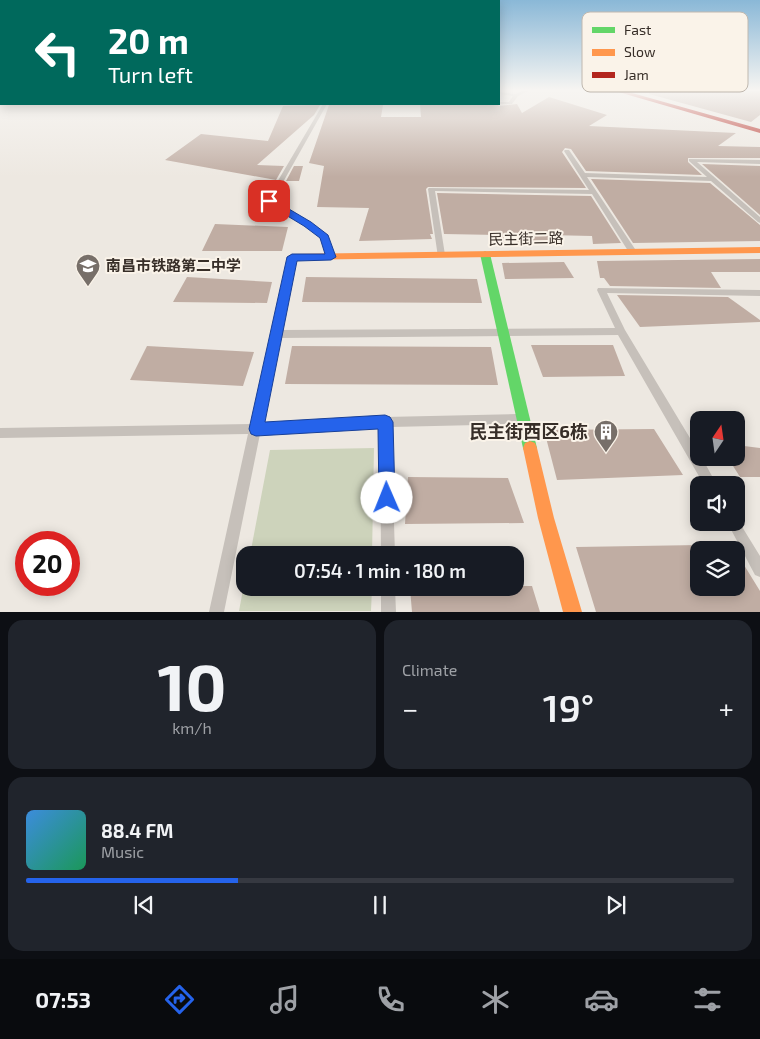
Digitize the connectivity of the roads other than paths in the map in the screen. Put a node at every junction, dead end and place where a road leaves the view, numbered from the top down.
1 (316, 120) edge
2 (722, 120) edge
3 (760, 130) edge
4 (567, 151) dead end
5 (760, 162) edge
6 (582, 175) junction
7 (713, 180) junction
8 (592, 192) junction
9 (760, 221) edge
10 (760, 250) edge
11 (633, 252) junction
12 (485, 254) junction
13 (441, 255) junction
14 (292, 257) joint
15 (331, 257) junction
16 (760, 293) edge
17 (622, 330) junction
18 (502, 331) junction
19 (276, 334) junction
20 (523, 419) junction
21 (385, 422) junction
22 (256, 429) junction
23 (0, 433) edge
24 (706, 476) edge
25 (737, 531) edge
26 (388, 546) edge
27 (760, 570) edge
28 (388, 596) edge
29 (216, 612) edge
30 (389, 612) edge
31 (573, 612) edge

1 - 15 lane
2 - 3 street
4 - 6 lane
5 - 7 lane
6 - 7 lane
6 - 8 lane
7 - 9 lane
8 - 11 lane
8 - 13 lane
10 - 11 street, 民主街二路
11 - 12 street, 民主街二路
12 - 13 street, 民主街二路
12 - 18 street
13 - 15 street, 民主街二路
14 - 15 street, 民主街二路
14 - 19 lane
16 - 17 lane
17 - 18 lane
17 - 24 lane
18 - 19 lane
18 - 20 street
19 - 22 lane
20 - 21 lane
20 - 31 street
21 - 22 lane
21 - 26 lane
22 - 23 lane
22 - 29 lane
25 - 27 lane
28 - 30 lane

